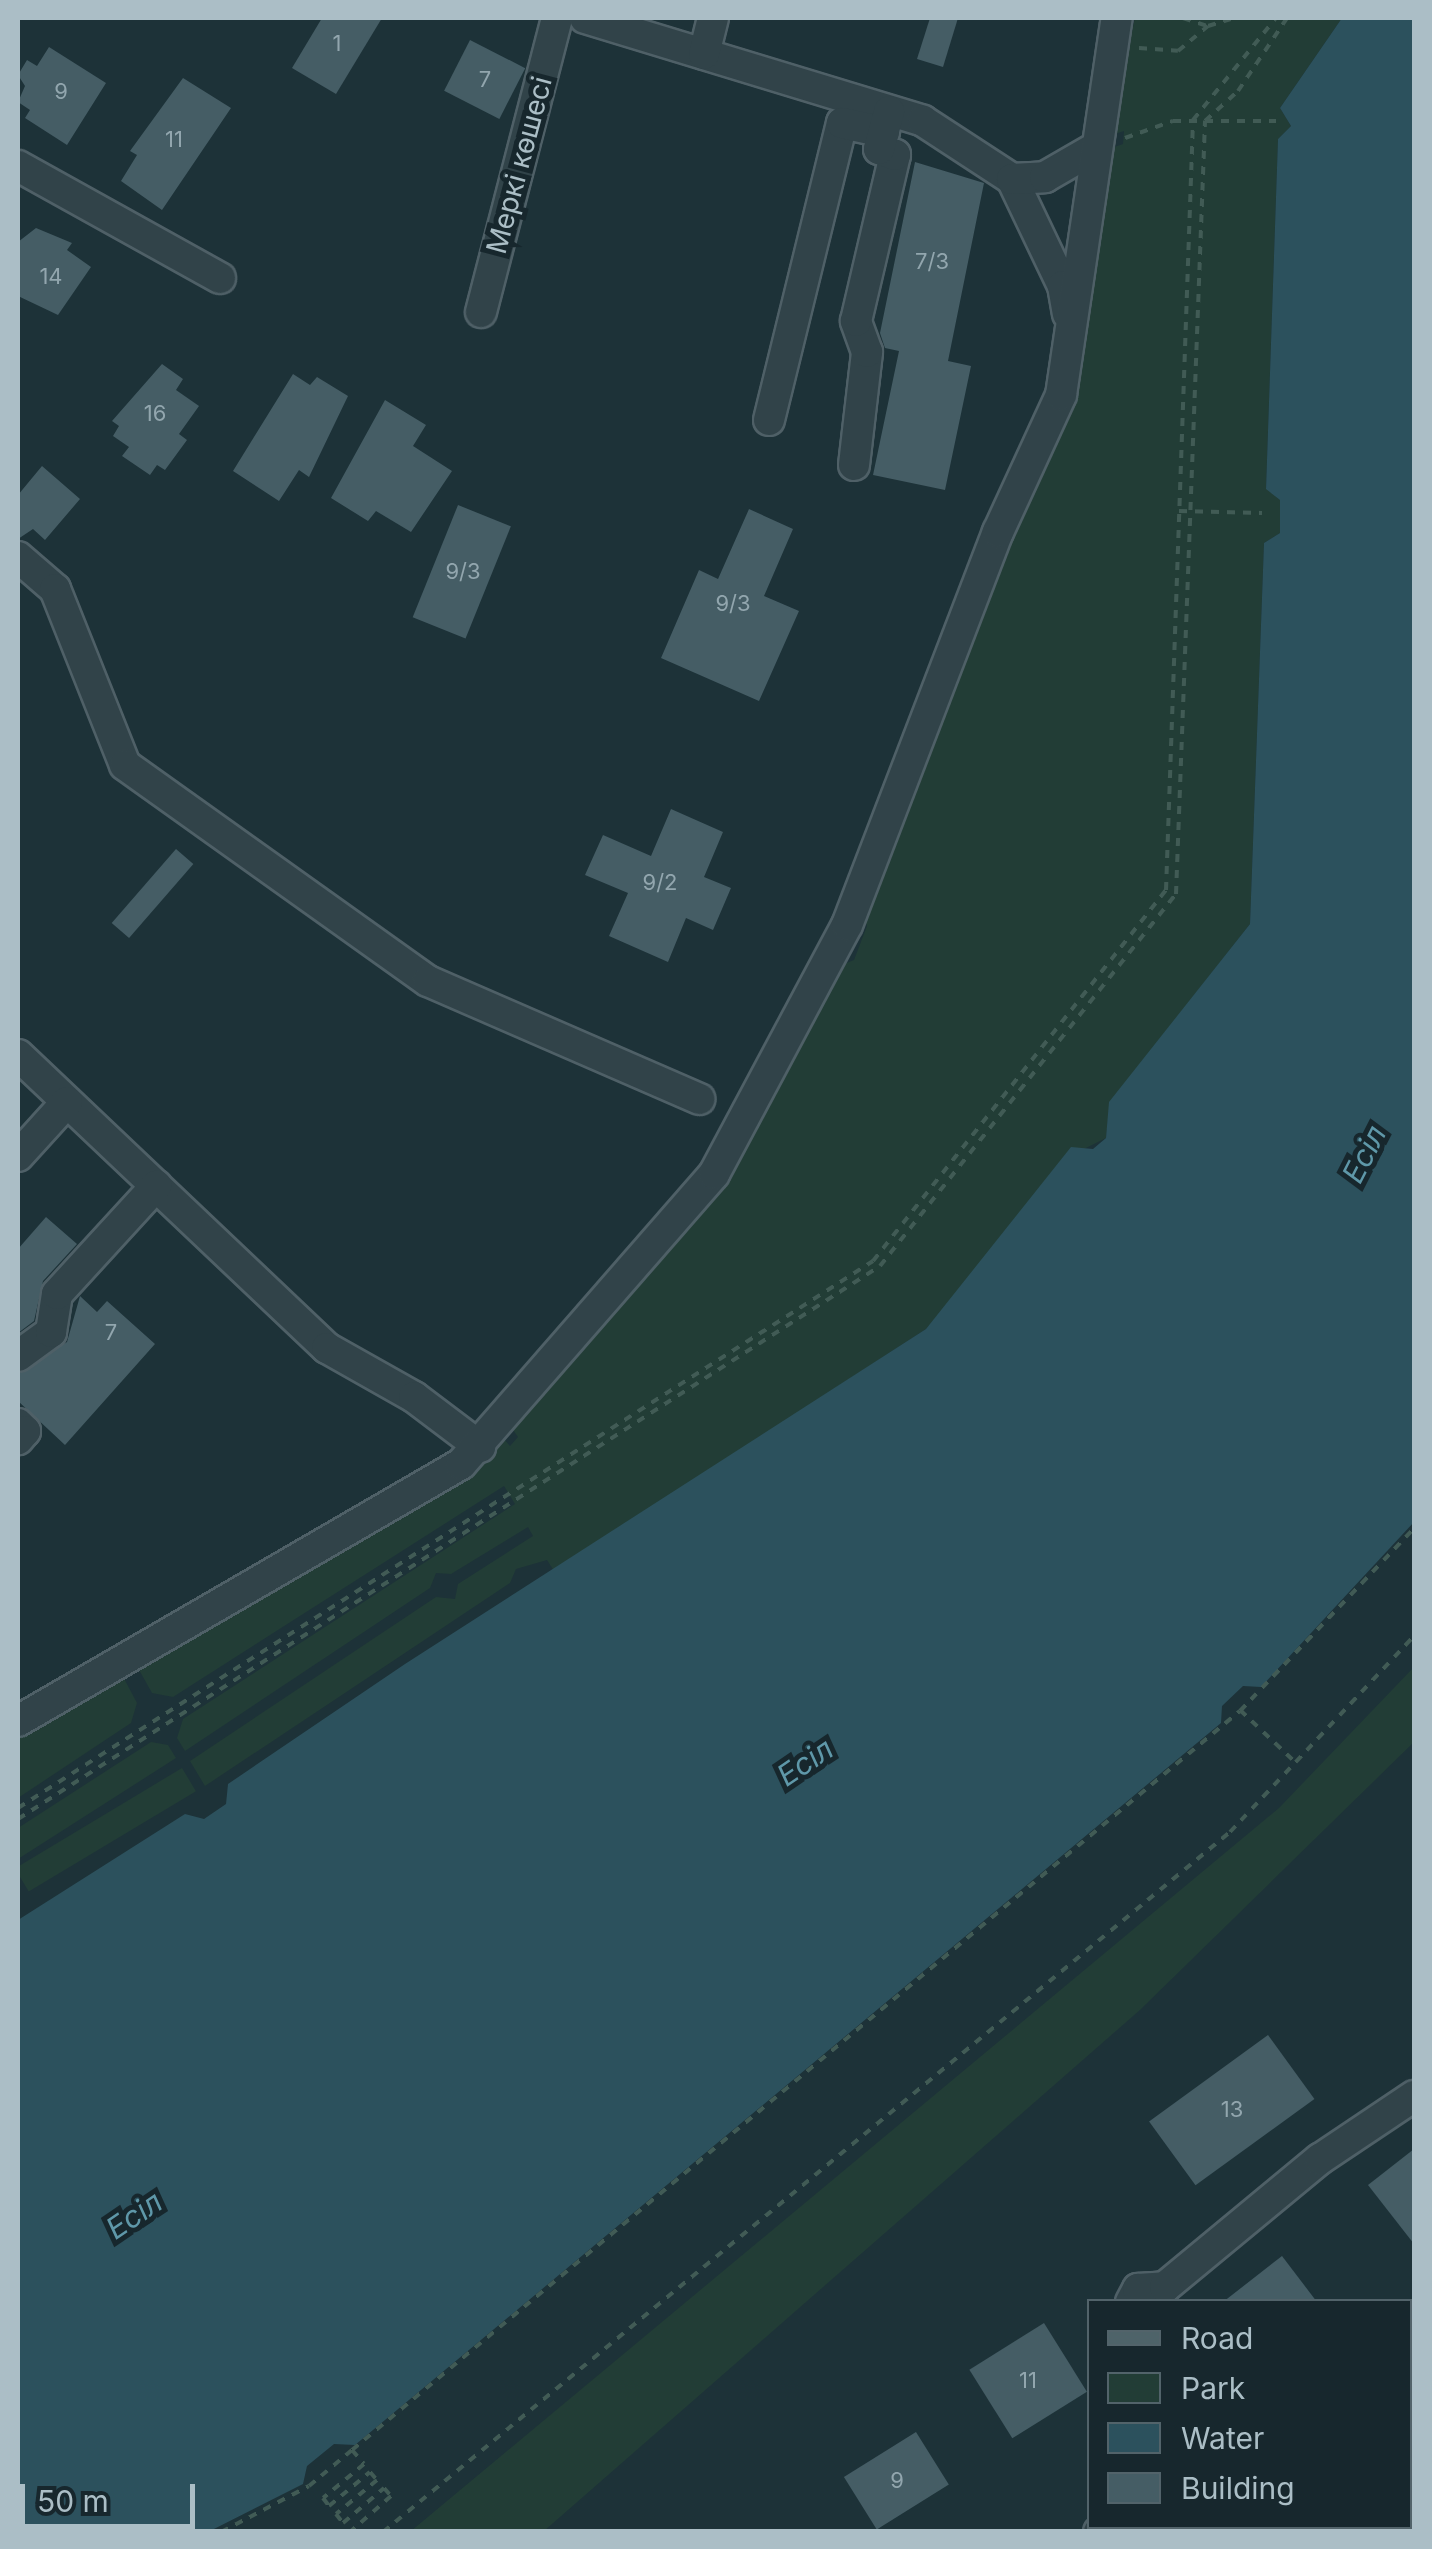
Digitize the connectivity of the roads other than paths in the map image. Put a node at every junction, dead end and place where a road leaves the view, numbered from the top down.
1 (557, 18) edge
2 (585, 18) edge
3 (713, 18) edge
4 (1116, 30) edge
5 (704, 54) junction
6 (886, 122) junction
7 (1092, 150) junction
8 (18, 166) edge
9 (1012, 179) junction
10 (220, 278) dead end
11 (480, 312) dead end
12 (1073, 341) junction
13 (769, 420) dead end
14 (854, 466) dead end
15 (18, 556) edge
16 (18, 1054) edge
17 (700, 1099) dead end
18 (67, 1102) junction
19 (18, 1156) edge
20 (156, 1186) junction
21 (18, 1356) edge
22 (18, 1424) edge
23 (18, 1438) edge
24 (480, 1446) junction
25 (18, 1721) edge
26 (1414, 2096) edge
27 (1166, 2294) edge
28 (1133, 2299) edge

1 - 11 street, Меркі көшесі
2 - 5 street
3 - 5 street
4 - 7 street
5 - 6 street
6 - 9 street
6 - 13 street
6 - 14 street
7 - 9 street
7 - 12 street
8 - 10 street
9 - 12 street
12 - 24 street
15 - 17 street
16 - 18 street
18 - 19 street
18 - 20 street
20 - 21 street
20 - 24 street
22 - 23 street
24 - 25 street
26 - 27 street
27 - 28 street

